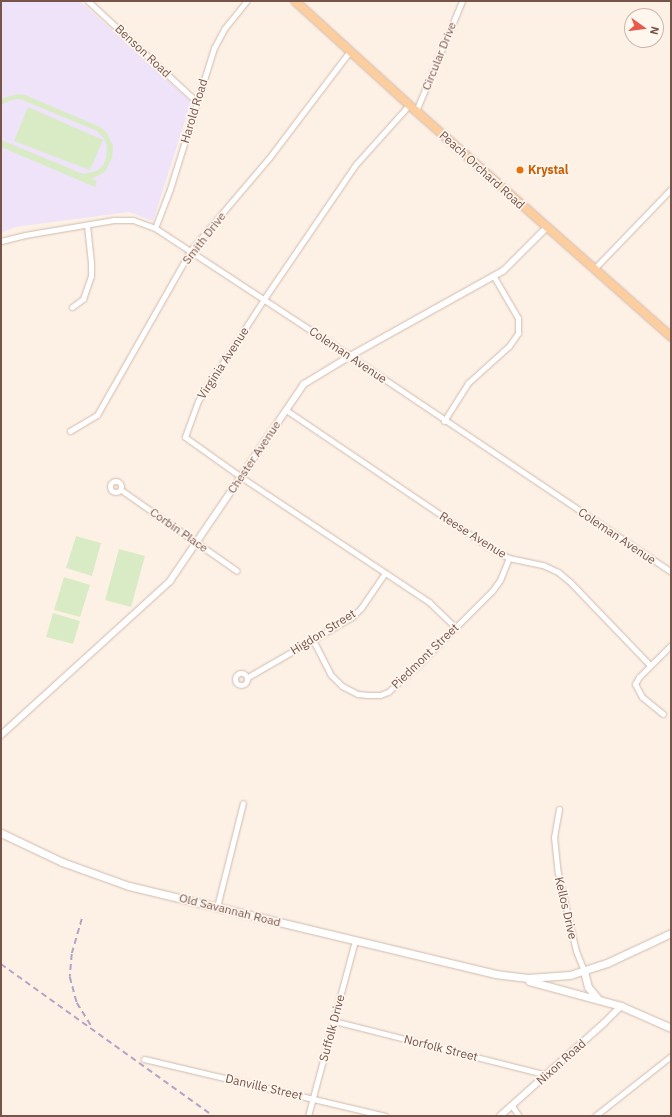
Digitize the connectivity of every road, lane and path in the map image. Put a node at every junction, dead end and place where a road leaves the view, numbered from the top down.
1 (88, 1) edge
2 (247, 1) edge
3 (295, 1) edge
4 (462, 1) edge
5 (350, 51) junction
6 (196, 101) junction
7 (409, 105) junction
8 (416, 111) junction
9 (671, 189) edge
10 (87, 225) junction
11 (155, 228) junction
12 (546, 228) junction
13 (1, 241) edge
14 (190, 251) junction
15 (594, 270) junction
16 (494, 277) junction
17 (264, 299) junction
18 (72, 307) dead end
19 (671, 338) edge
20 (350, 356) junction
21 (286, 410) junction
22 (444, 421) junction
23 (70, 431) dead end
24 (241, 477) junction
25 (121, 490) dead end
26 (198, 542) junction
27 (509, 558) junction
28 (237, 571) dead end
29 (671, 572) edge
30 (384, 573) junction
31 (455, 628) junction
32 (313, 640) junction
33 (671, 645) edge
34 (650, 665) junction
35 (248, 677) dead end
36 (664, 714) dead end
37 (1, 735) edge
38 (244, 803) dead end
39 (559, 810) dead end
40 (1, 833) edge
41 (218, 908) junction
42 (671, 933) edge
43 (355, 941) junction
44 (584, 971) junction
45 (514, 977) junction
46 (600, 1001) junction
47 (621, 1006) junction
48 (334, 1021) junction
49 (671, 1028) edge
50 (671, 1056) edge
51 (144, 1059) dead end
52 (547, 1075) junction
53 (313, 1099) junction
54 (512, 1106) junction
55 (308, 1116) edge
56 (384, 1116) edge
57 (500, 1116) edge
58 (519, 1116) edge
59 (595, 1116) edge

1 - 6 street, Benson Road
2 - 6 street, Harold Road
3 - 5 main road, Peach Orchard Road
4 - 8 street, Circular Drive
5 - 7 main road, Peach Orchard Road
5 - 14 street, Smith Drive
6 - 11 street, Harold Road
7 - 8 main road, Peach Orchard Road
7 - 17 street, Virginia Avenue
8 - 12 main road, Peach Orchard Road
9 - 15 street
10 - 11 street, Coleman Avenue
10 - 13 street, Coleman Avenue
10 - 18 street
11 - 14 street, Coleman Avenue
12 - 15 main road, Peach Orchard Road
12 - 16 street, Chester Avenue
14 - 17 street, Coleman Avenue
14 - 23 street, Smith Drive
15 - 19 main road, Peach Orchard Road
16 - 20 street, Chester Avenue
16 - 22 street
17 - 20 street, Coleman Avenue
17 - 24 street, Virginia Avenue
20 - 21 street, Chester Avenue
20 - 22 street, Coleman Avenue
21 - 24 street, Chester Avenue
21 - 27 street, Reese Avenue
22 - 29 street, Coleman Avenue
24 - 26 street, Chester Avenue
24 - 30 street, Virginia Avenue
25 - 26 street, Corbin Place
26 - 28 street, Corbin Place
26 - 37 street, Chester Avenue
27 - 31 street, Piedmont Street
27 - 34 street, Reese Avenue
30 - 31 street, Virginia Avenue
30 - 32 street, Higdon Street
31 - 32 street, Piedmont Street
32 - 35 street, Higdon Street
33 - 34 street
34 - 36 street
38 - 41 street
39 - 44 street, Kellos Drive
40 - 41 main road, Old Savannah Road
41 - 43 main road, Old Savannah Road
42 - 44 main road
43 - 45 main road, Old Savannah Road
43 - 48 street, Suffolk Drive
44 - 45 main road
44 - 46 main road, Kellos Drive
45 - 46 main road
46 - 47 main road
47 - 49 main road
47 - 52 street, Nixon Road
48 - 52 street, Norfolk Street
48 - 53 street, Suffolk Drive
50 - 59 street
51 - 53 street, Danville Street
52 - 54 street, Nixon Road
53 - 55 street, Suffolk Drive
53 - 56 street, Danville Street
54 - 57 street, Nixon Road
54 - 58 street

